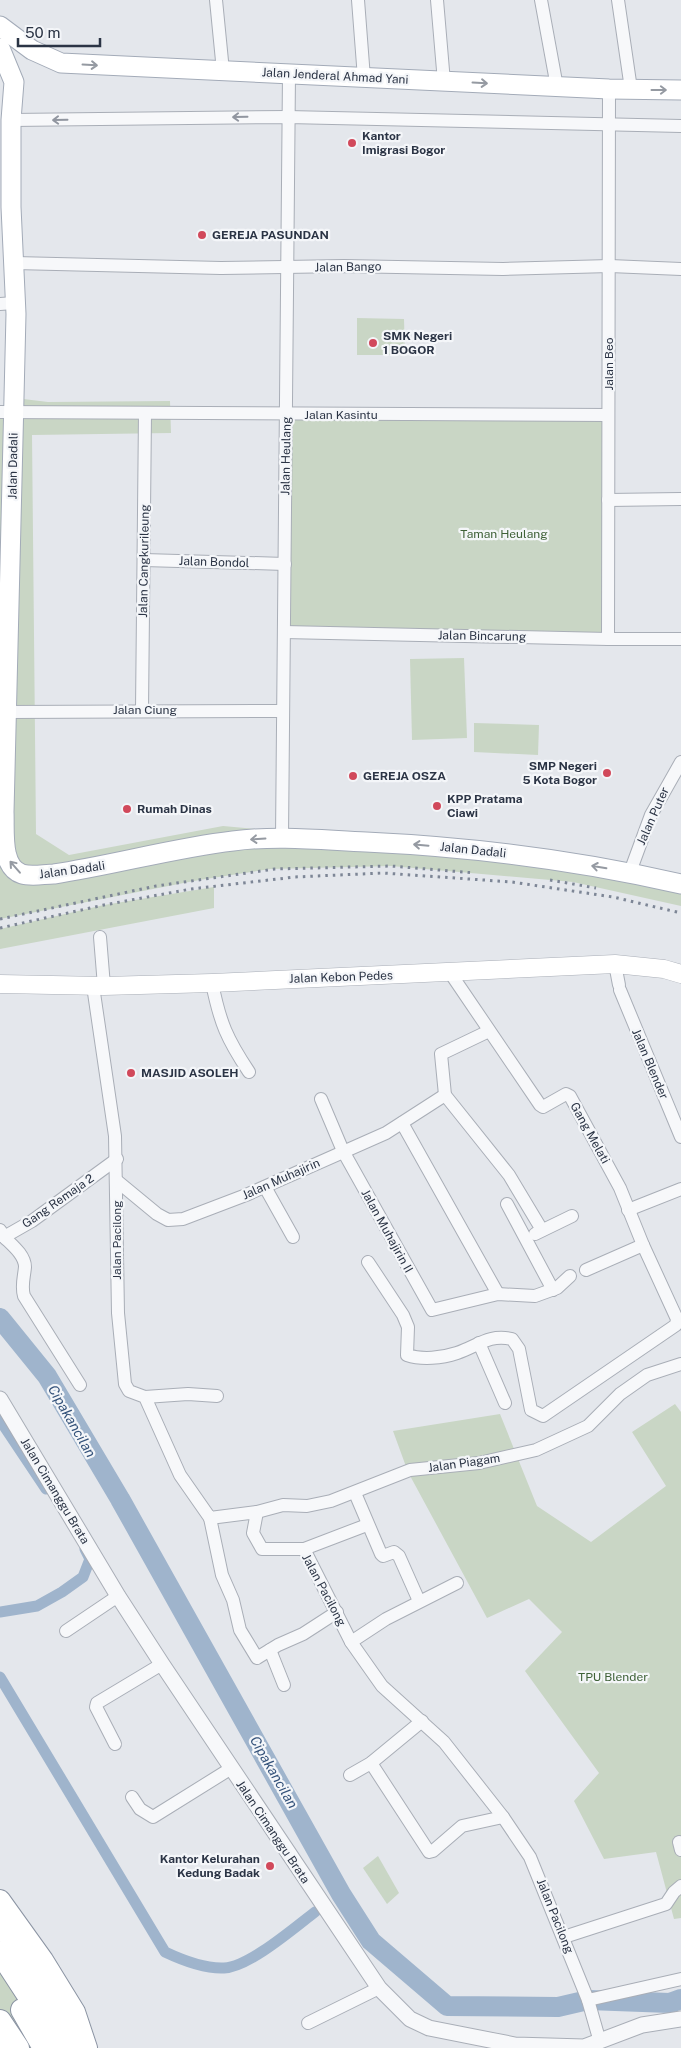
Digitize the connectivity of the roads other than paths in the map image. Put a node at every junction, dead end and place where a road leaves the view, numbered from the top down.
1 (216, 0) edge
2 (358, 0) edge
3 (437, 0) edge
4 (541, 0) edge
5 (618, 0) edge
6 (0, 26) edge
7 (0, 48) edge
8 (62, 63) junction
9 (223, 71) junction
10 (289, 74) junction
11 (364, 78) junction
12 (14, 82) junction
13 (444, 82) junction
14 (558, 87) junction
15 (609, 89) junction
16 (631, 89) junction
17 (681, 90) edge
18 (8, 112) edge
19 (288, 117) junction
20 (609, 124) junction
21 (681, 126) edge
22 (6, 150) edge
23 (6, 209) edge
24 (15, 263) junction
25 (610, 266) junction
26 (288, 268) junction
27 (681, 269) edge
28 (7, 303) edge
29 (7, 411) edge
30 (145, 413) junction
31 (287, 414) junction
32 (608, 415) junction
33 (681, 499) edge
34 (608, 500) junction
35 (6, 531) edge
36 (144, 560) junction
37 (284, 564) junction
38 (284, 632) junction
39 (608, 639) junction
40 (681, 639) edge
41 (142, 710) junction
42 (283, 711) junction
43 (6, 712) junction
44 (681, 762) edge
45 (282, 838) junction
46 (632, 867) junction
47 (681, 884) edge
48 (100, 937) dead end
49 (615, 964) junction
50 (451, 974) junction
51 (681, 974) edge
52 (212, 983) junction
53 (0, 984) edge
54 (98, 986) junction
55 (489, 1030) junction
56 (249, 1072) dead end
57 (445, 1095) junction
58 (321, 1099) dead end
59 (402, 1124) junction
60 (681, 1137) edge
61 (343, 1151) junction
62 (117, 1159) junction
63 (118, 1181) junction
64 (265, 1186) junction
65 (681, 1189) edge
66 (507, 1204) dead end
67 (628, 1210) junction
68 (572, 1216) dead end
69 (542, 1230) junction
70 (2, 1233) edge
71 (294, 1237) dead end
72 (526, 1240) junction
73 (642, 1245) junction
74 (368, 1262) dead end
75 (586, 1270) dead end
76 (570, 1276) dead end
77 (552, 1290) junction
78 (498, 1294) junction
79 (479, 1343) junction
80 (681, 1364) edge
81 (80, 1385) dead end
82 (217, 1396) dead end
83 (145, 1397) junction
84 (0, 1399) edge
85 (505, 1403) dead end
86 (355, 1493) junction
87 (256, 1512) junction
88 (210, 1518) junction
89 (367, 1525) junction
90 (304, 1549) junction
91 (457, 1583) dead end
92 (118, 1596) junction
93 (419, 1601) junction
94 (337, 1612) junction
95 (66, 1631) dead end
96 (351, 1642) junction
97 (270, 1650) junction
98 (162, 1664) junction
99 (284, 1686) dead end
100 (422, 1721) junction
101 (115, 1744) dead end
102 (371, 1763) junction
103 (230, 1769) junction
104 (350, 1775) dead end
105 (132, 1797) dead end
106 (503, 1817) junction
107 (681, 1886) edge
108 (0, 1900) edge
109 (0, 1921) edge
110 (564, 1937) junction
111 (0, 1947) edge
112 (0, 1952) edge
113 (0, 1977) edge
114 (681, 1980) edge
115 (379, 1988) junction
116 (589, 2002) junction
117 (0, 2009) edge
118 (681, 2019) edge
119 (0, 2021) edge
120 (308, 2023) dead end
121 (598, 2036) junction
122 (13, 2047) edge
123 (44, 2048) edge
124 (63, 2048) edge
125 (69, 2048) edge
126 (77, 2048) edge
127 (87, 2048) edge
128 (584, 2048) edge

1 - 9 street
2 - 11 street
3 - 13 street
4 - 14 street
5 - 16 street
6 - 8 main road, Jalan Jenderal Ahmad Yani
7 - 12 main road, Jalan Dadali
8 -> 9 main road, Jalan Jenderal Ahmad Yani
8 - 12 main road
9 - 10 main road, Jalan Jenderal Ahmad Yani
10 - 11 main road, Jalan Jenderal Ahmad Yani
10 - 19 street, Jalan Heulang
11 - 13 main road, Jalan Jenderal Ahmad Yani
12 - 18 main road, Jalan Dadali
13 -> 14 main road, Jalan Jenderal Ahmad Yani
14 - 15 main road, Jalan Jenderal Ahmad Yani
15 - 16 main road, Jalan Jenderal Ahmad Yani
15 - 20 street, Jalan Beo
16 -> 17 main road, Jalan Jenderal Ahmad Yani
19 -> 18 street
18 - 22 main road, Jalan Dadali
19 - 20 street
19 - 26 street, Jalan Heulang
20 - 21 street
20 - 25 street, Jalan Beo
22 - 23 main road, Jalan Dadali
23 - 24 main road, Jalan Dadali
24 - 26 street, Jalan Bango
24 - 28 main road, Jalan Dadali
25 - 26 street, Jalan Bango
25 - 27 street, Jalan Bango
25 - 32 street, Jalan Beo
26 - 31 street, Jalan Heulang
28 - 29 main road, Jalan Dadali
29 - 30 street, Jalan Kasintu
29 - 35 main road, Jalan Dadali
30 - 31 street, Jalan Kasintu
30 - 36 street, Jalan Cangkurileung
31 - 32 street, Jalan Kasintu
31 - 37 street, Jalan Heulang
32 - 34 street, Jalan Beo
33 - 34 street
34 - 39 street, Jalan Beo
35 - 43 main road, Jalan Dadali
36 - 37 street, Jalan Bondol
36 - 41 street, Jalan Cangkurileung
37 - 38 street, Jalan Heulang
38 - 39 street, Jalan Bincarung
38 - 42 street, Jalan Heulang
39 - 40 street, Jalan Bincarung
41 - 42 street, Jalan Ciung
41 - 43 street, Jalan Ciung
42 - 45 street, Jalan Heulang
45 -> 43 main road, Jalan Dadali
44 - 46 street, Jalan Puter
46 -> 45 main road, Jalan Dadali
46 - 47 main road, Jalan Dadali
48 - 54 street, Jalan Pacilong
49 - 50 main road, Jalan Kebon Pedes
49 - 51 main road, Jalan Kebon Pedes
49 - 60 street, Jalan Blender
50 - 52 main road, Jalan Kebon Pedes
50 - 55 street, Gang Melati
52 - 54 main road, Jalan Kebon Pedes
52 - 56 street
53 - 54 main road, Jalan Kebon Pedes
54 - 62 street, Jalan Pacilong
55 - 57 street
55 - 67 street, Gang Melati
57 - 59 street, Jalan Muhajirin
57 - 69 street
58 - 61 street, Jalan Muhajirin II
59 - 61 street, Jalan Muhajirin
59 - 78 street
61 - 64 street, Jalan Muhajirin
61 - 78 street, Jalan Muhajirin II
62 - 63 street, Jalan Pacilong
62 - 70 street, Gang Remaja 2
63 - 64 street, Jalan Muhajirin
63 - 83 street, Jalan Pacilong
64 - 71 street
65 - 67 street
66 - 72 street
67 - 73 street, Gang Melati
68 - 69 street
69 - 72 street
70 - 81 street
72 - 77 street
73 - 75 street
73 - 79 street, Gang Melati
74 - 79 street
76 - 77 street
77 - 78 street
79 - 85 street
80 - 86 street, Jalan Piagam
82 - 83 street
83 - 88 street, Jalan Pacilong
84 - 92 street, Jalan Cimanggu Brata
86 - 87 street, Jalan Piagam
86 - 89 street
87 - 88 street
87 - 90 street, Jalan Pacilong
88 - 97 street
89 - 90 street
89 - 93 street
90 - 94 street, Jalan Pacilong
91 - 93 street
92 - 95 street
92 - 98 street, Jalan Cimanggu Brata
93 - 96 street
94 - 96 street, Jalan Pacilong
94 - 97 street
96 - 100 street, Jalan Pacilong
97 - 99 street
98 - 101 street
98 - 103 street, Jalan Cimanggu Brata
100 - 102 street
100 - 106 street, Jalan Pacilong
102 - 104 street
102 - 106 street
103 - 105 street
103 - 115 street, Jalan Cimanggu Brata
106 - 110 street, Jalan Pacilong
107 - 110 street
108 - 127 highway
109 - 126 highway
110 - 116 street, Jalan Pacilong
111 - 125 highway
112 - 124 highway
113 - 123 highway
114 - 116 street
115 - 120 street
115 - 128 street, Jalan Cimanggu Brata
116 - 121 street, Jalan Pacilong
117 - 122 highway
118 - 121 street, Jalan Cimanggu Brata
119 - 122 highway
121 - 128 street, Jalan Cimanggu Brata

